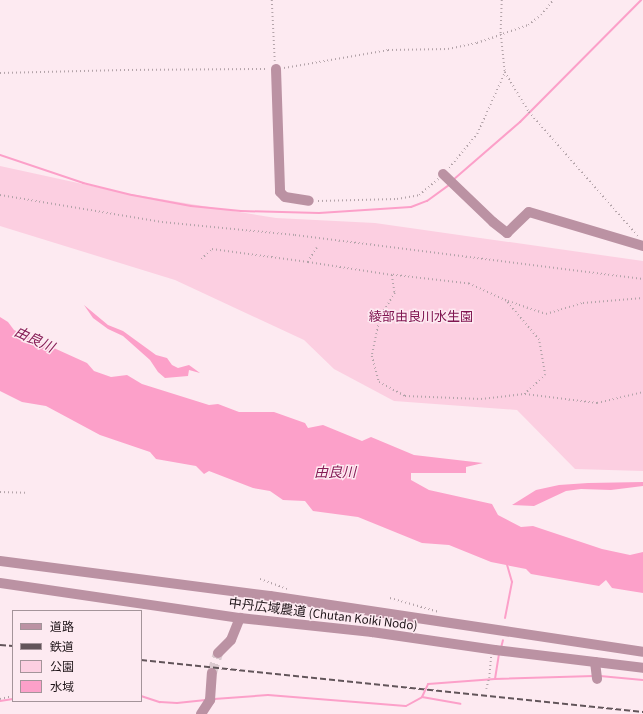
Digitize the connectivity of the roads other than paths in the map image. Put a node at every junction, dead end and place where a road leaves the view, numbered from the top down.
1 (276, 69) road end
2 (443, 174) road end
3 (309, 201) road end
4 (643, 246) edge
5 (0, 561) edge
6 (0, 583) edge
7 (240, 618) junction
8 (643, 652) edge
9 (218, 653) tunnel mouth
10 (595, 662) junction
11 (643, 668) edge
12 (212, 673) tunnel mouth
13 (597, 679) dead end
14 (201, 714) edge

1 - 3 street
2 - 4 street
5 - 8 street
6 - 7 street, 中丹広域農道 (Chutan Koiki Nodo)
7 - 9 street
7 - 10 street, 中丹広域農道 (Chutan Koiki Nodo)
10 - 11 street, 中丹広域農道 (Chutan Koiki Nodo)
10 - 13 street
12 - 14 street

